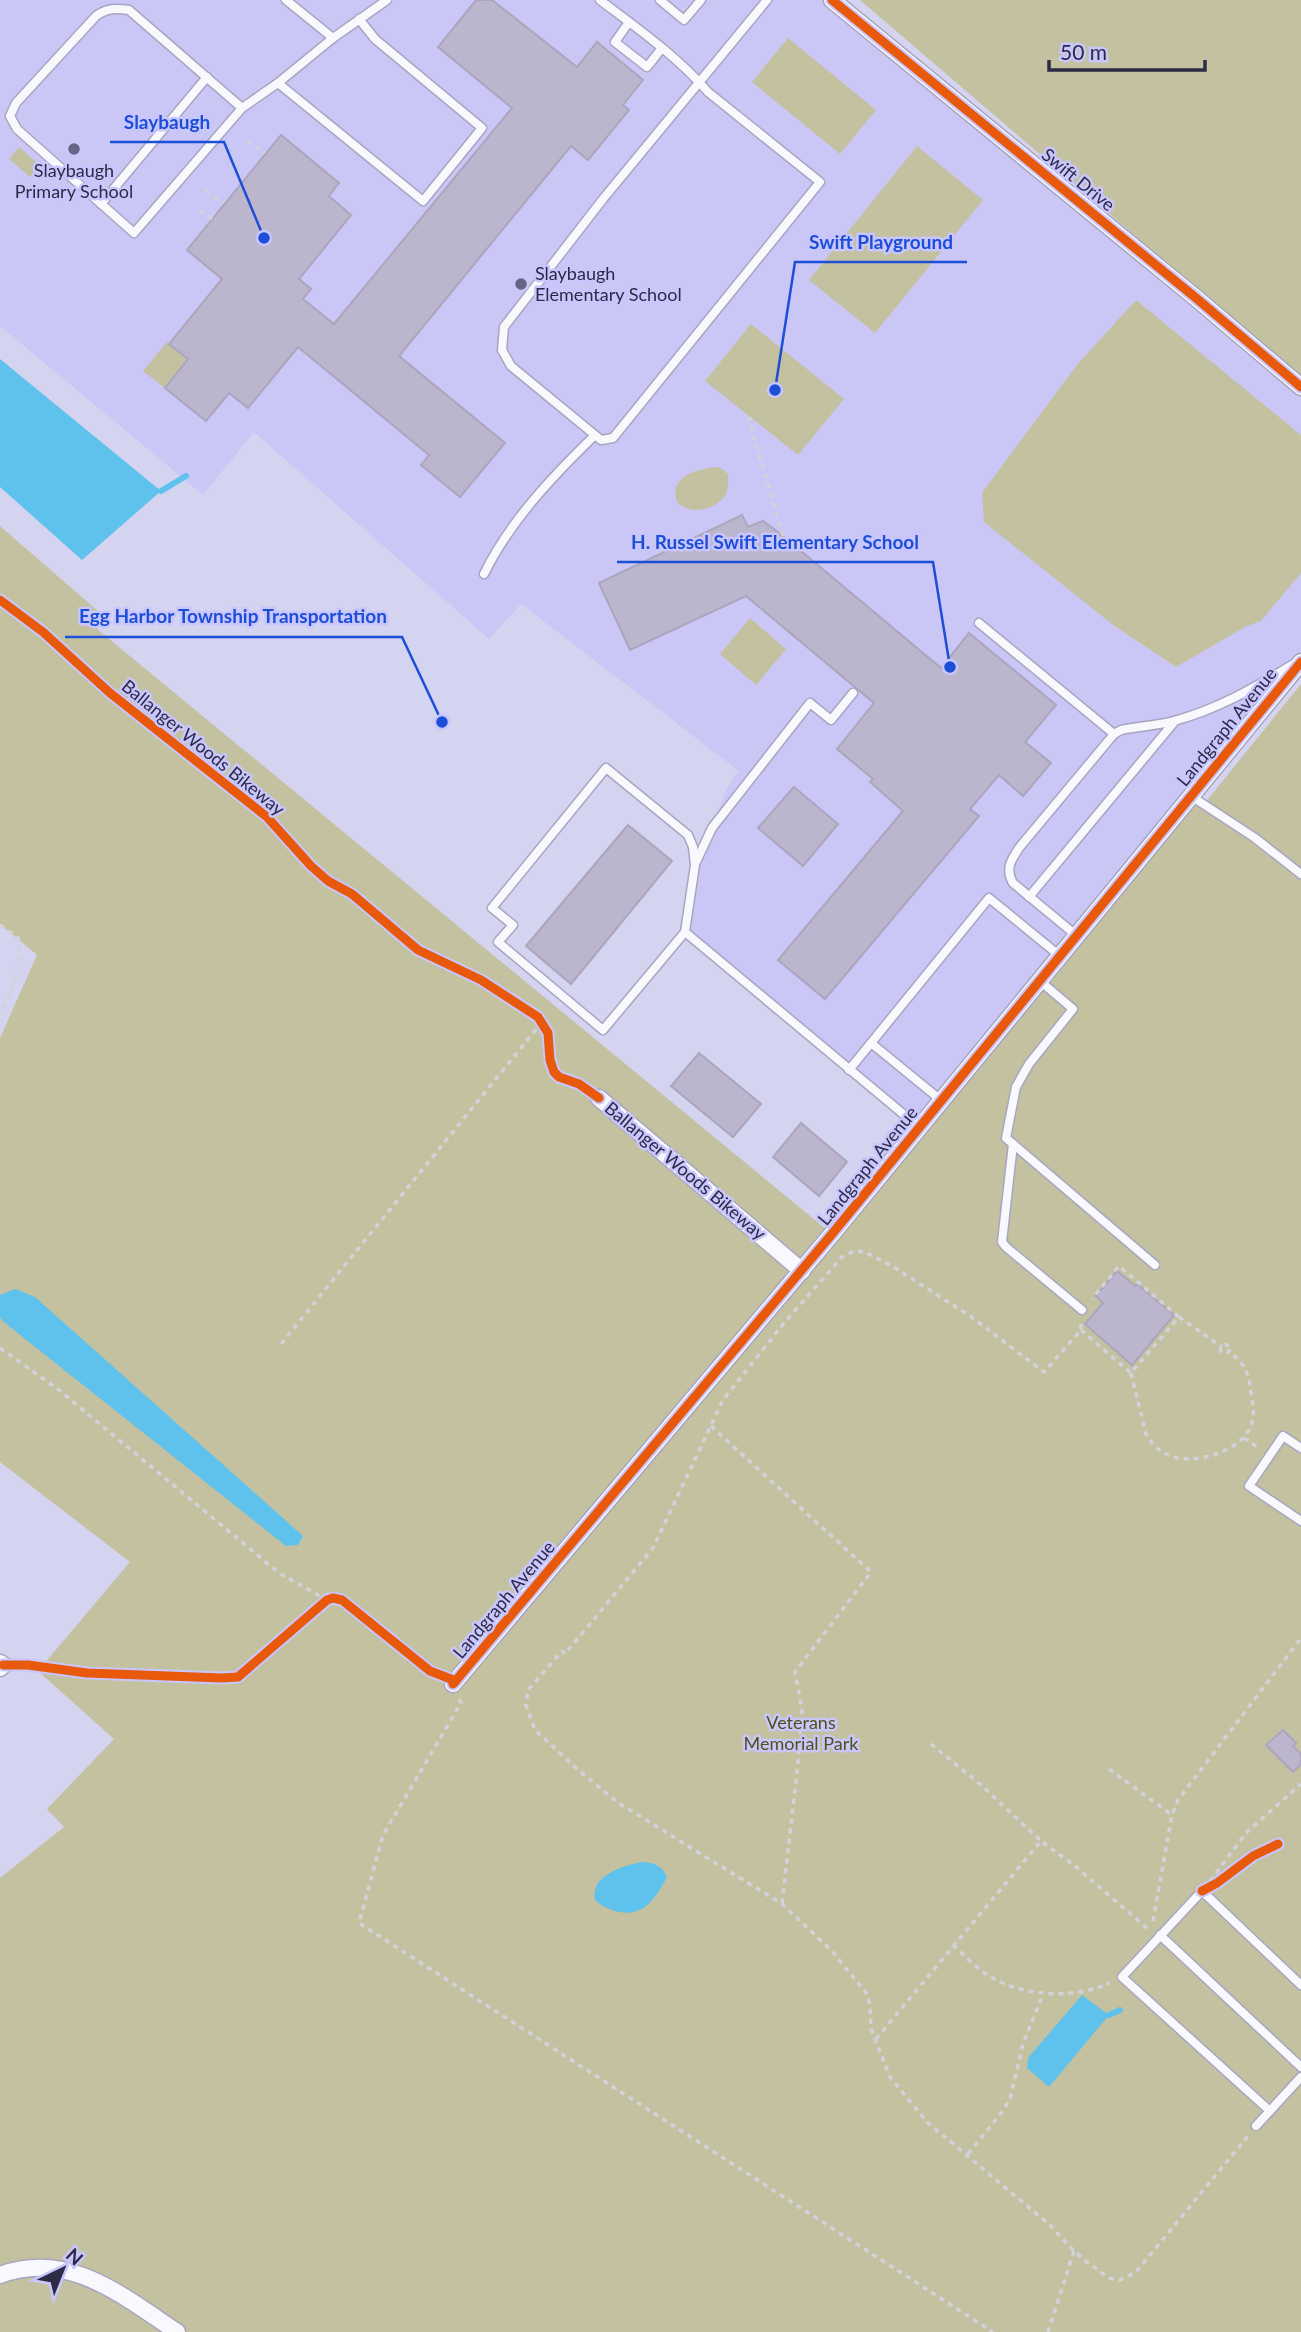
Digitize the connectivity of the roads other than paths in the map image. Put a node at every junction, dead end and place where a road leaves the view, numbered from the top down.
1 (286, 0) edge
2 (387, 0) edge
3 (600, 0) edge
4 (660, 0) edge
5 (701, 0) edge
6 (767, 0) edge
7 (832, 0) edge
8 (359, 19) junction
9 (629, 22) junction
10 (333, 38) junction
11 (662, 48) junction
12 (207, 77) junction
13 (699, 81) junction
14 (278, 83) junction
15 (242, 108) junction
16 (102, 204) junction
17 (1301, 387) edge
18 (594, 436) junction
19 (484, 574) dead end
20 (979, 624) dead end
21 (1301, 661) edge
22 (853, 693) dead end
23 (1175, 721) junction
24 (1114, 734) junction
25 (1191, 796) junction
26 (695, 865) junction
27 (1301, 874) edge
28 (1029, 897) junction
29 (685, 932) junction
30 (1077, 936) junction
31 (1060, 956) junction
32 (1040, 981) junction
33 (871, 1043) junction
34 (849, 1070) junction
35 (599, 1098) dead end
36 (942, 1101) junction
37 (920, 1128) junction
38 (1013, 1144) junction
39 (1155, 1265) dead end
40 (802, 1271) junction
41 (1082, 1310) road end
42 (1301, 1448) edge
43 (1301, 1521) edge
44 (453, 1684) road end
45 (1160, 1935) junction
46 (1301, 1985) edge
47 (1301, 2067) edge
48 (1301, 2077) edge
49 (1270, 2111) junction
50 (1256, 2126) road end
51 (0, 2275) edge
52 (177, 2332) edge

1 - 10 lane
2 - 8 lane
3 - 9 lane
4 - 5 lane
6 - 13 lane
7 - 17 street, Swift Drive
8 - 10 lane
8 - 14 lane
9 - 11 lane
9 - 11 lane
10 - 14 lane
11 - 13 lane
12 - 15 lane
12 - 16 lane
12 - 16 lane
13 - 18 lane
13 - 18 lane
14 - 15 lane
15 - 16 lane
18 - 19 lane
20 - 24 lane
21 - 23 lane
21 - 25 street, Landgraph Avenue
22 - 26 lane
23 - 24 lane
23 - 28 lane
24 - 28 lane
25 - 27 lane
25 - 30 street, Landgraph Avenue
26 - 29 lane
26 - 29 lane
28 - 30 lane
29 - 34 lane
30 - 31 street, Landgraph Avenue
31 - 32 street, Landgraph Avenue
31 - 33 lane
32 - 36 street, Landgraph Avenue
32 - 38 lane
33 - 34 lane
33 - 36 lane
34 - 37 lane
35 - 40 street, Ballanger Woods Bikeway
36 - 37 street, Landgraph Avenue
37 - 40 street, Landgraph Avenue
38 - 39 lane
38 - 41 lane
40 - 44 street, Landgraph Avenue
42 - 43 lane
45 - 46 lane
45 - 47 lane
45 - 49 lane
48 - 49 lane
49 - 50 lane
51 - 52 street

